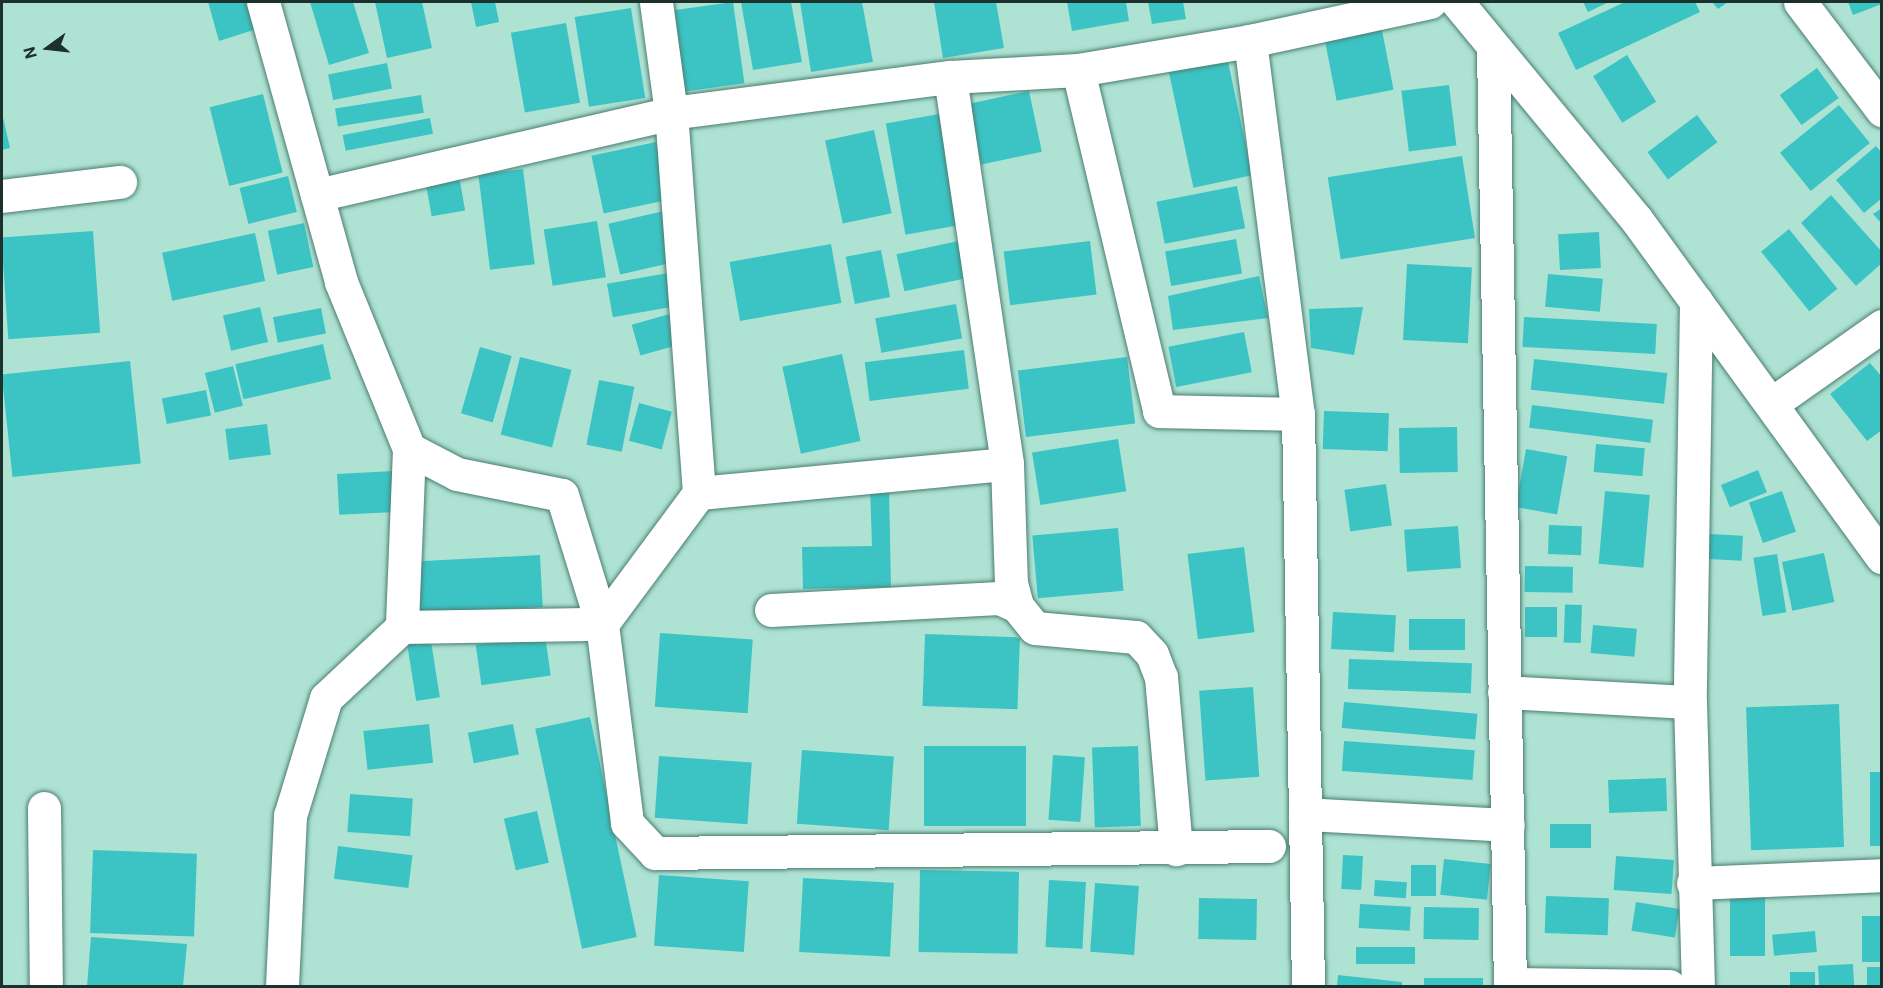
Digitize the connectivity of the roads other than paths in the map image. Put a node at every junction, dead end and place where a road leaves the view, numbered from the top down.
1 (263, 2) edge
2 (656, 2) edge
3 (1430, 2) edge
4 (1457, 2) edge
5 (1800, 2) edge
6 (1250, 41) junction
7 (1493, 50) junction
8 (1078, 70) junction
9 (950, 77) junction
10 (1881, 110) edge
11 (671, 113) junction
12 (120, 182) dead end
13 (317, 195) junction
14 (2, 196) edge
15 (1696, 301) junction
16 (1881, 326) edge
17 (1771, 404) junction
18 (1298, 414) junction
19 (410, 449) junction
20 (1007, 465) junction
21 (699, 493) junction
22 (1881, 557) edge
23 (1017, 606) junction
24 (771, 610) dead end
25 (602, 624) junction
26 (402, 627) junction
27 (1504, 692) junction
28 (1690, 702) junction
29 (44, 808) dead end
30 (1305, 814) junction
31 (1508, 825) junction
32 (1269, 846) dead end
33 (1176, 849) junction
34 (1881, 875) edge
35 (1694, 883) junction
36 (1510, 985) edge
37 (46, 987) edge
38 (282, 987) edge
39 (1308, 987) edge
40 (1669, 987) edge
41 (1698, 987) edge

1 - 13 street
2 - 11 street
3 - 6 street
4 - 7 street
5 - 10 street
6 - 8 street
6 - 18 street
7 - 15 street
7 - 27 street
8 - 9 street
8 - 18 street
9 - 11 street
9 - 20 street
11 - 13 street
11 - 21 street
12 - 14 street
13 - 19 street
15 - 17 street
15 - 28 street
16 - 17 street
17 - 22 street
18 - 30 street
19 - 25 street
19 - 26 street
20 - 21 street
20 - 23 street
21 - 25 street
23 - 24 street
23 - 33 street
25 - 26 street
25 - 33 street
26 - 38 street
27 - 28 street
27 - 31 street
28 - 35 street
29 - 37 street
30 - 31 street
30 - 39 street
31 - 36 street
32 - 33 street
34 - 35 street
35 - 41 street
36 - 40 street

